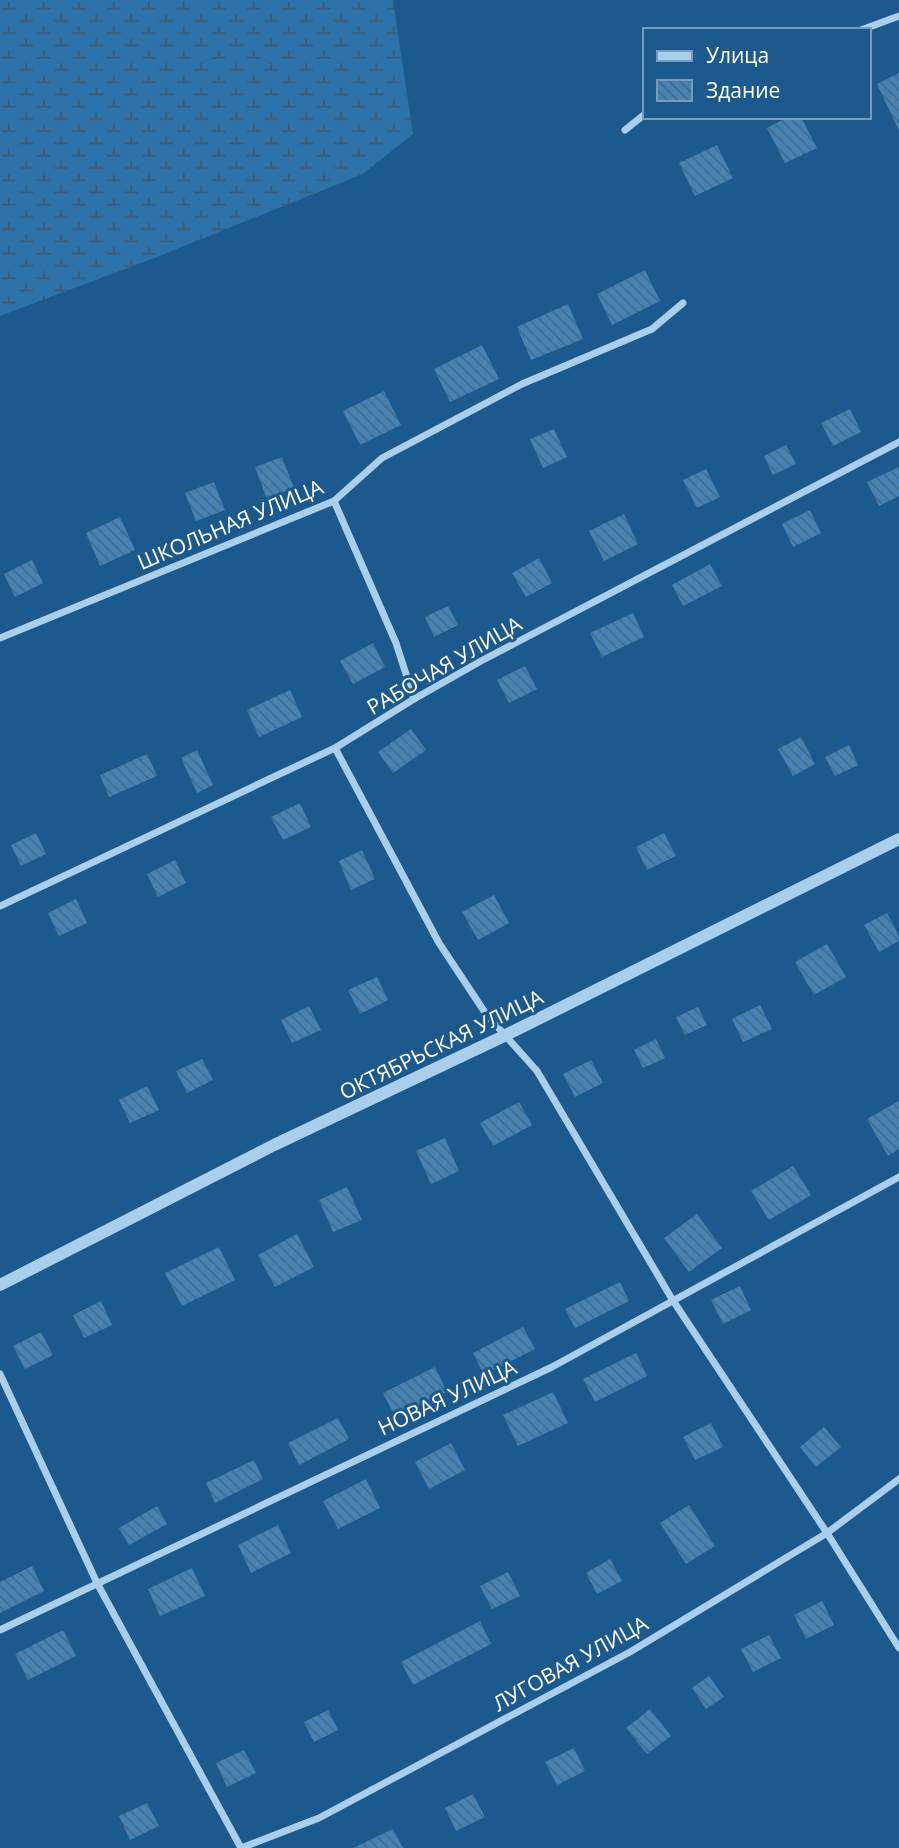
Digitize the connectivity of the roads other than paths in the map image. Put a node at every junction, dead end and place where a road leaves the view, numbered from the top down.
1 (899, 16) edge
2 (866, 28) edge
3 (643, 116) edge
4 (625, 130) dead end
5 (683, 303) dead end
6 (899, 442) edge
7 (334, 501) junction
8 (0, 638) edge
9 (414, 699) junction
10 (335, 748) junction
11 (899, 839) edge
12 (0, 906) edge
13 (504, 1036) junction
14 (899, 1177) edge
15 (0, 1284) edge
16 (672, 1299) junction
17 (0, 1374) edge
18 (899, 1479) edge
19 (827, 1533) junction
20 (97, 1583) junction
21 (0, 1630) edge
22 (899, 1648) edge
23 (241, 1848) edge

1 - 2 street
3 - 4 street
5 - 7 street, ШКОЛЬНАЯ УЛИЦА
6 - 9 street, РАБОЧАЯ УЛИЦА
7 - 8 street, ШКОЛЬНАЯ УЛИЦА
7 - 9 street
9 - 10 street, РАБОЧАЯ УЛИЦА
10 - 12 street, РАБОЧАЯ УЛИЦА
10 - 13 street
11 - 13 street, ОКТЯБРЬСКАЯ УЛИЦА
13 - 15 street, ОКТЯБРЬСКАЯ УЛИЦА
13 - 16 street
14 - 16 street, НОВАЯ УЛИЦА
16 - 19 street
16 - 20 street, НОВАЯ УЛИЦА
17 - 20 street
18 - 19 street, ЛУГОВАЯ УЛИЦА
19 - 22 street
19 - 23 street, ЛУГОВАЯ УЛИЦА
20 - 21 street, НОВАЯ УЛИЦА
20 - 23 street

